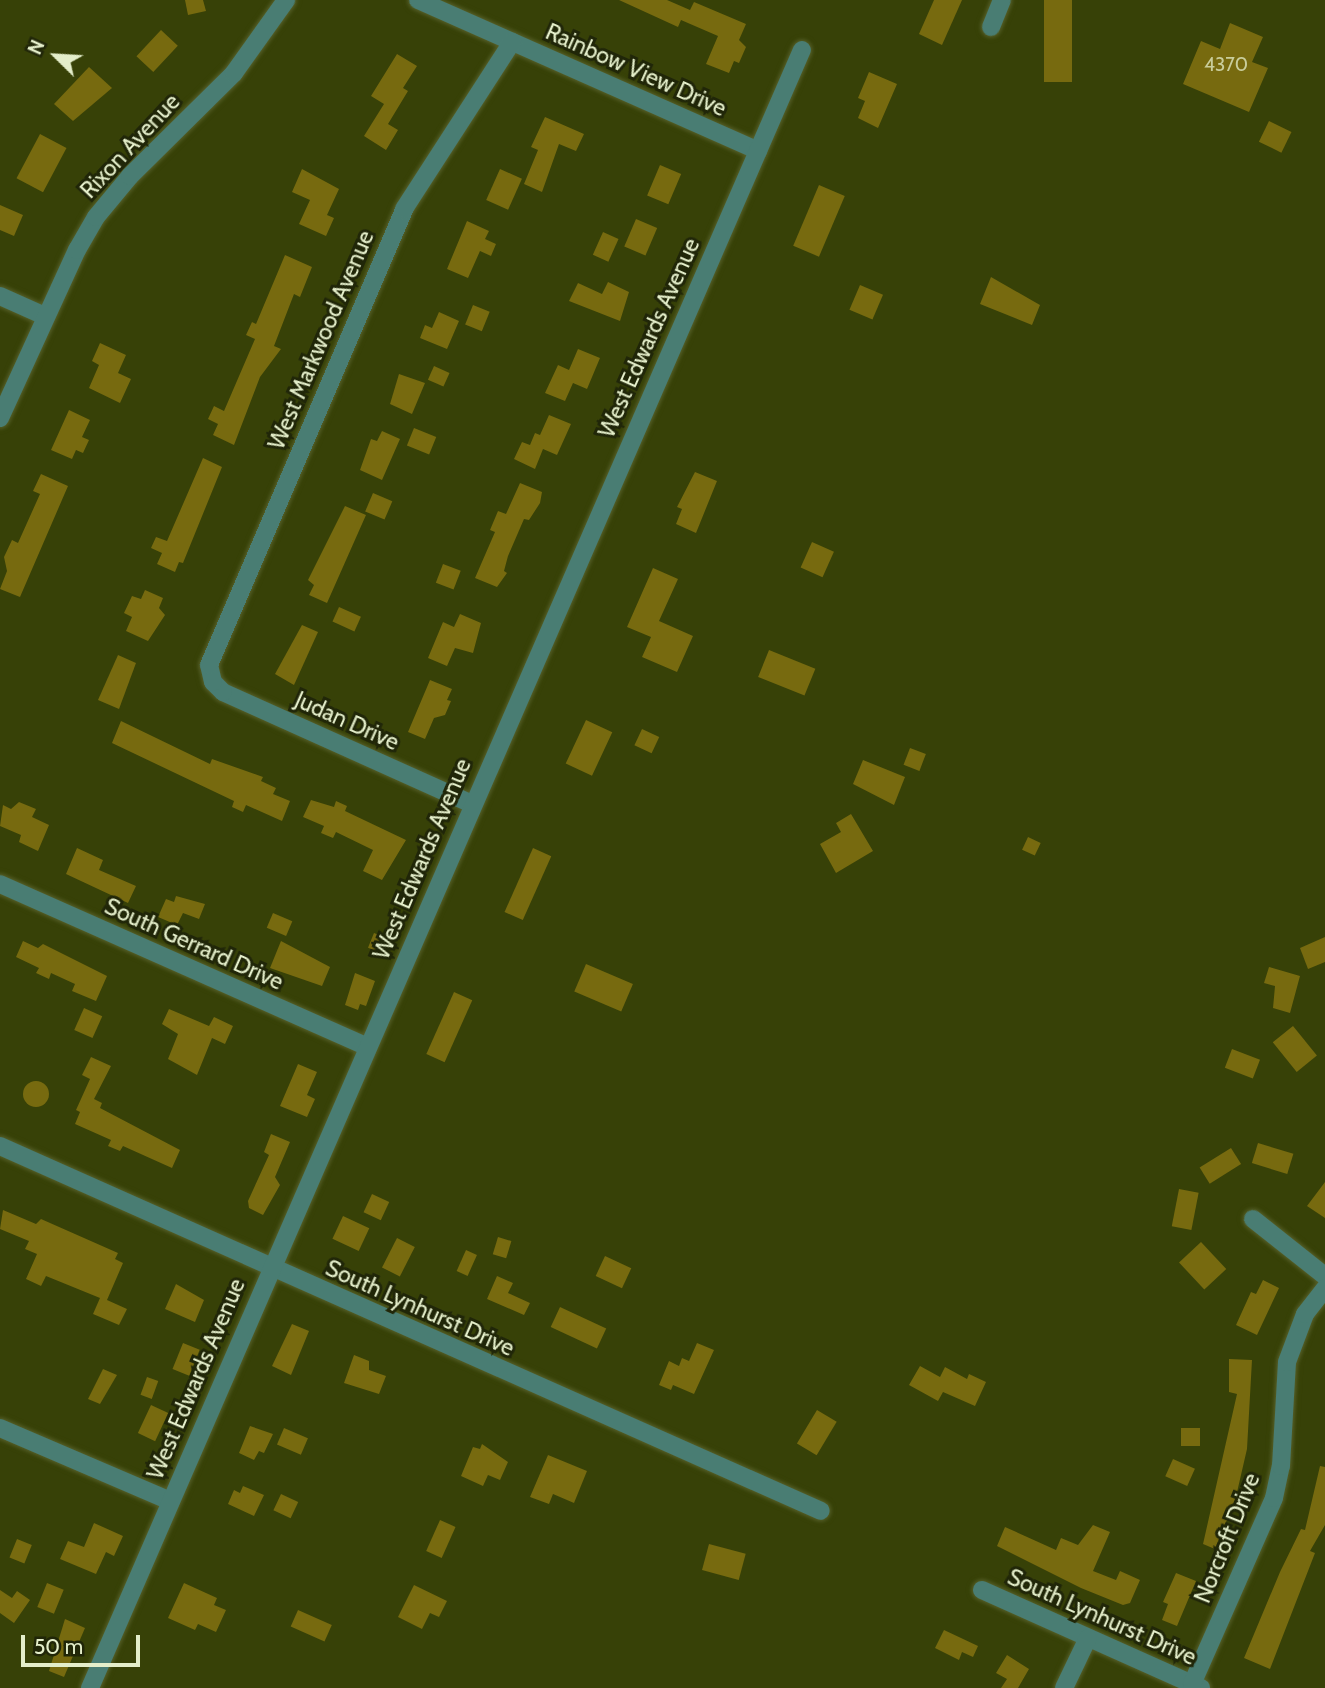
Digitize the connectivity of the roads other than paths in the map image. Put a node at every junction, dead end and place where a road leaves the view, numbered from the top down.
1 (286, 0) edge
2 (418, 0) edge
3 (1002, 0) edge
4 (990, 27) dead end
5 (512, 42) junction
6 (802, 50) dead end
7 (758, 151) junction
8 (0, 296) edge
9 (45, 316) junction
10 (0, 418) edge
11 (210, 674) joint
12 (472, 804) junction
13 (0, 884) edge
14 (368, 1048) junction
15 (0, 1146) edge
16 (1253, 1219) dead end
17 (271, 1268) junction
18 (1325, 1276) edge
19 (1325, 1288) edge
20 (0, 1428) edge
21 (170, 1500) junction
22 (821, 1511) dead end
23 (982, 1590) dead end
24 (1088, 1638) junction
25 (1196, 1686) edge
26 (90, 1688) edge
27 (1064, 1688) edge

1 - 9 street, Rixon Avenue
2 - 5 street, Rainbow View Drive
3 - 4 street
5 - 7 street, Rainbow View Drive
5 - 11 street, West Markwood Avenue
6 - 7 street, West Edwards Avenue
7 - 12 street, West Edwards Avenue
8 - 9 street
9 - 10 street, Rixon Avenue
11 - 12 street, Judan Drive
12 - 14 street, West Edwards Avenue
13 - 14 street, South Gerrard Drive
14 - 17 street, West Edwards Avenue
15 - 17 street, South Lynhurst Drive
16 - 18 street
17 - 21 street, West Edwards Avenue
17 - 22 street, South Lynhurst Drive
19 - 25 street, Norcroft Drive
20 - 21 street
21 - 26 street, West Edwards Avenue
23 - 24 street, South Lynhurst Drive
24 - 25 street, South Lynhurst Drive
24 - 27 street

